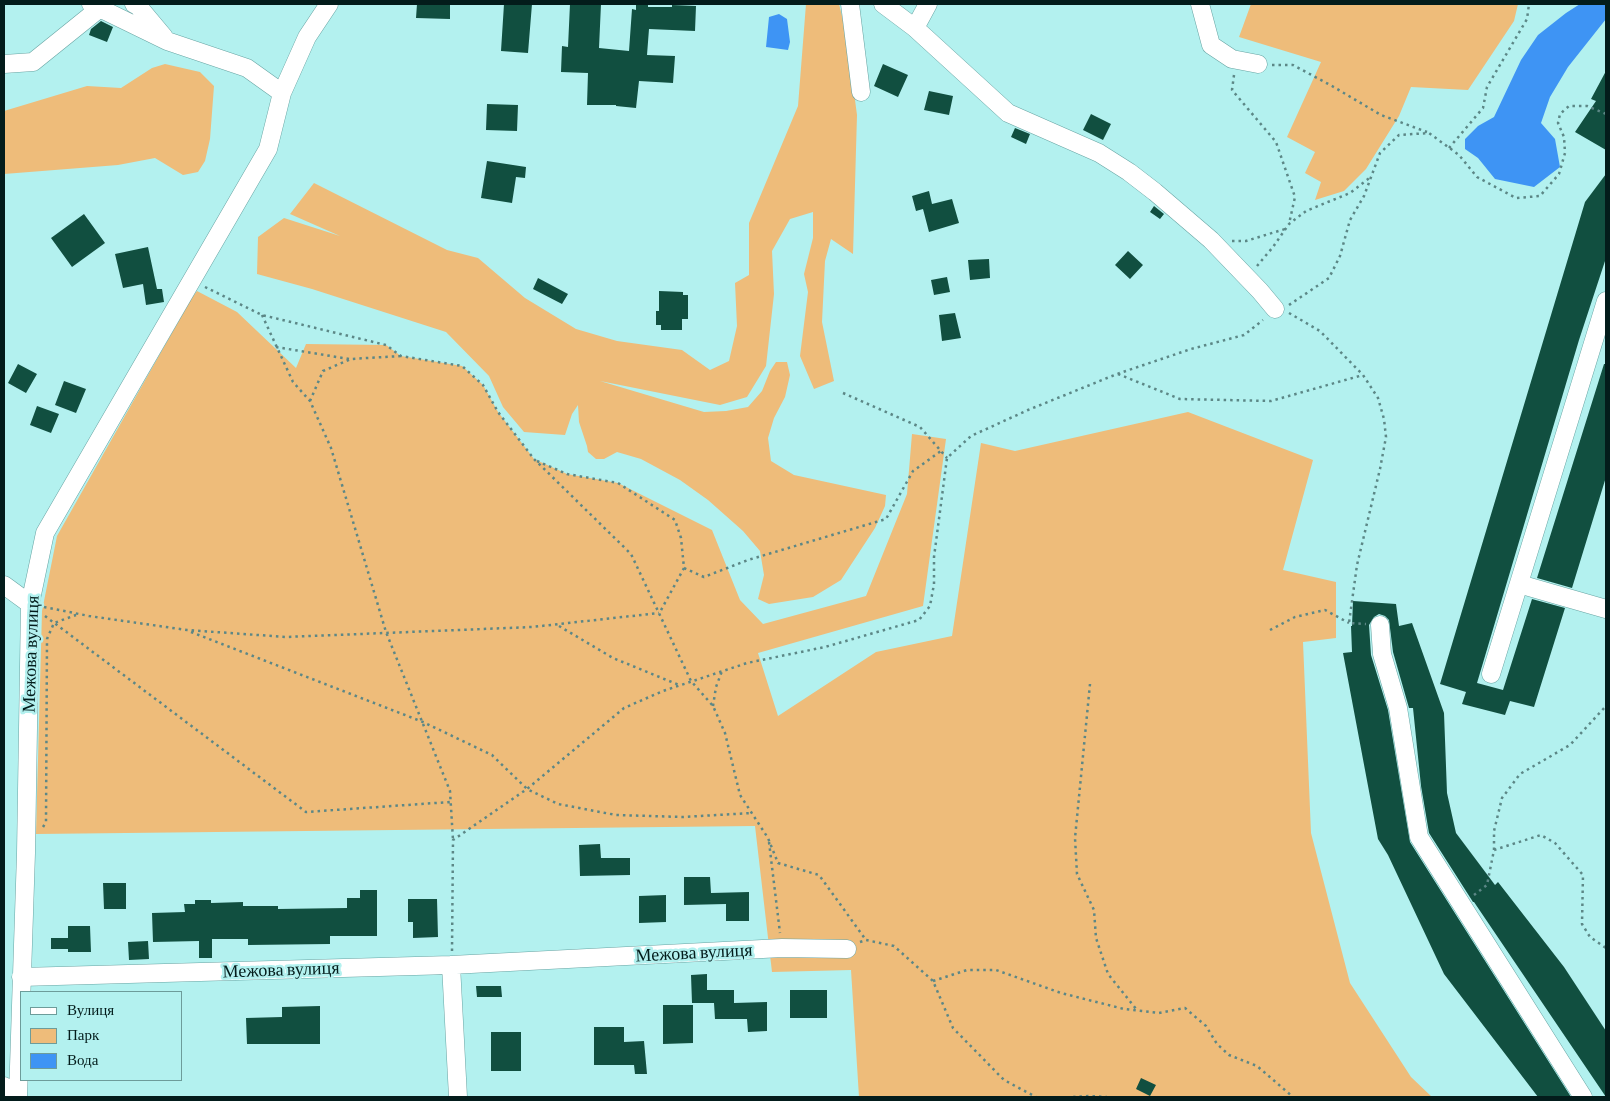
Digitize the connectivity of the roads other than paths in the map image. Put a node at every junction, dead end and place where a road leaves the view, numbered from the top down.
1 (134, 4) edge
2 (329, 4) edge
3 (850, 4) edge
4 (883, 4) edge
5 (928, 4) edge
6 (1200, 4) edge
7 (95, 6) edge
8 (915, 28) junction
9 (167, 41) junction
10 (4, 64) edge
11 (1258, 64) road end
12 (861, 92) dead end
13 (282, 93) junction
14 (1606, 301) edge
15 (1275, 309) road end
16 (1519, 584) junction
17 (4, 585) edge
18 (30, 604) junction
19 (1606, 609) edge
20 (1380, 625) road end
21 (1491, 674) dead end
22 (847, 949) dead end
23 (451, 964) junction
24 (22, 977) junction
25 (22, 991) edge
26 (20, 1037) edge
27 (4, 1086) edge
28 (18, 1097) edge
29 (458, 1097) edge
30 (1583, 1097) edge

1 - 9 street
2 - 13 street, Межова вулиця
3 - 12 street
4 - 8 street
5 - 8 street
6 - 11 street
7 - 9 street
7 - 10 street
8 - 15 street
9 - 13 street
13 - 18 street, Межова вулиця
14 - 16 street
16 - 19 street
16 - 21 street
17 - 18 street
18 - 24 street, Межова вулиця
20 - 30 street
22 - 23 street, Межова вулиця
23 - 24 street, Межова вулиця
23 - 29 street
24 - 25 street, Межова вулиця
26 - 28 street, Межова вулиця
27 - 28 street

